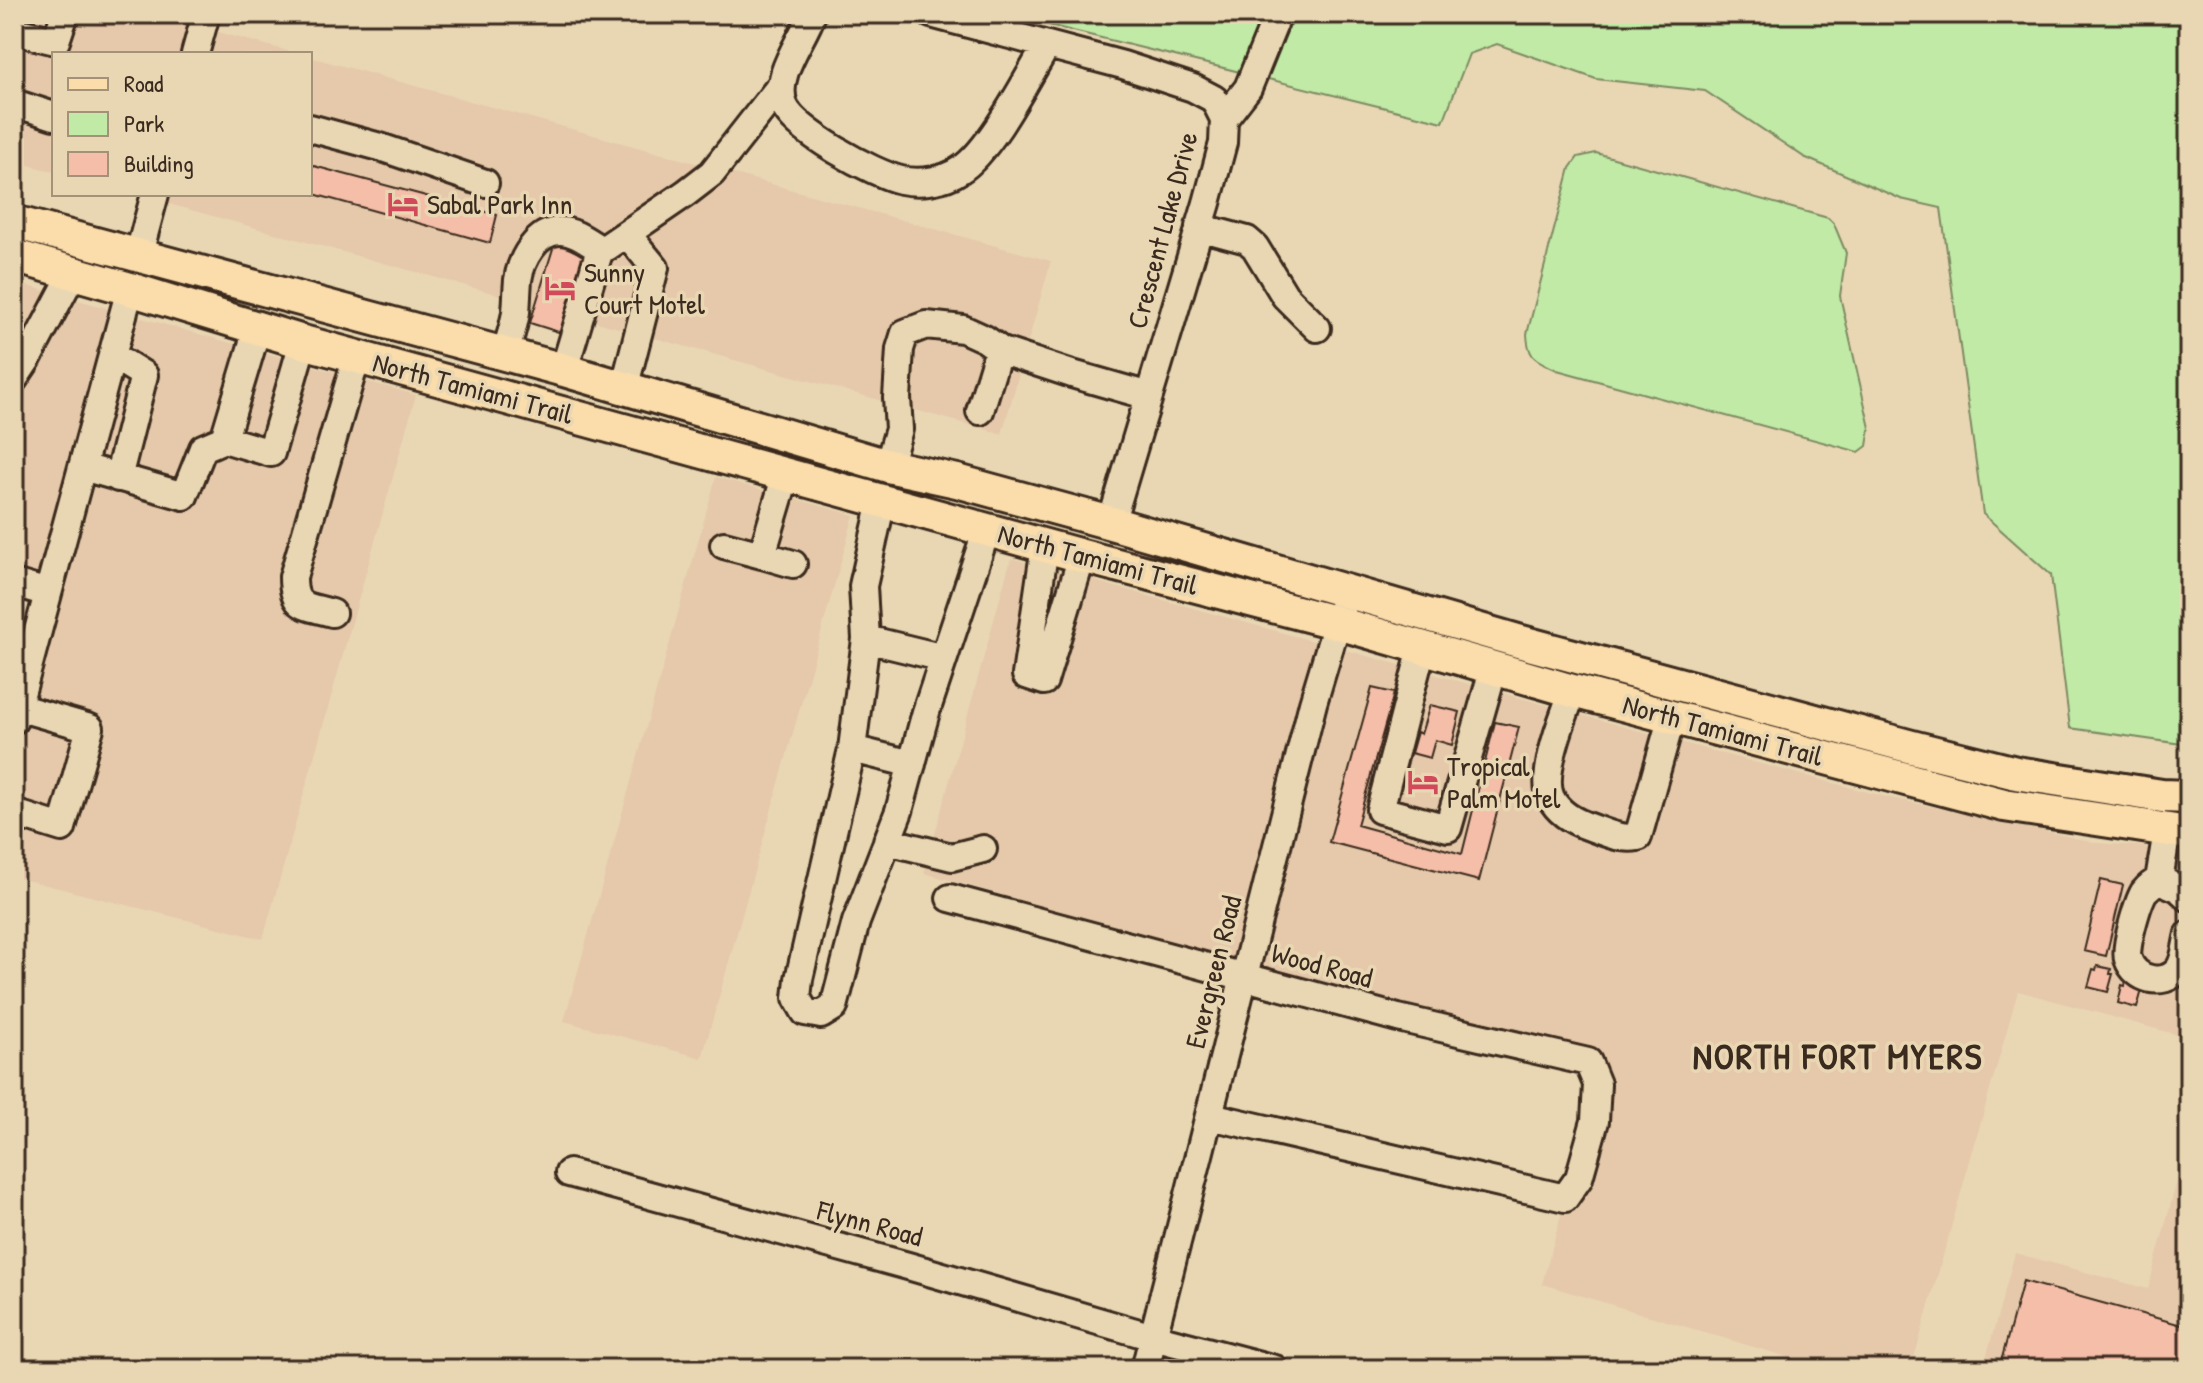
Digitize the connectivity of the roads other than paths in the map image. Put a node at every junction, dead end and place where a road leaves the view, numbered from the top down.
1 (65, 14) edge
2 (206, 14) edge
3 (812, 14) edge
4 (931, 14) edge
5 (1278, 14) edge
6 (14, 31) edge
7 (1047, 45) junction
8 (196, 52) edge
9 (781, 85) junction
10 (14, 103) edge
11 (52, 115) edge
12 (1224, 119) junction
13 (312, 129) edge
14 (485, 183) dead end
15 (154, 196) edge
16 (14, 222) edge
17 (1199, 227) junction
18 (627, 234) junction
19 (600, 249) junction
20 (14, 256) edge
21 (138, 257) junction
22 (73, 273) junction
23 (233, 282) junction
24 (130, 289) junction
25 (1317, 328) dead end
26 (257, 329) junction
27 (303, 342) junction
28 (1002, 351) junction
29 (112, 355) junction
30 (505, 355) junction
31 (357, 356) junction
32 (564, 370) junction
33 (14, 379) edge
34 (624, 389) junction
35 (1149, 396) junction
36 (692, 409) junction
37 (980, 411) dead end
38 (586, 419) junction
39 (95, 421) junction
40 (130, 431) junction
41 (798, 438) junction
42 (224, 439) junction
43 (697, 450) junction
44 (888, 466) junction
45 (83, 467) junction
46 (786, 474) junction
47 (118, 478) junction
48 (882, 501) junction
49 (1111, 523) junction
50 (987, 529) junction
51 (724, 545) dead end
52 (1045, 546) junction
53 (762, 555) junction
54 (1082, 556) junction
55 (793, 564) dead end
56 (14, 583) edge
57 (1346, 592) junction
58 (48, 593) junction
59 (332, 613) dead end
60 (1338, 623) junction
61 (866, 639) junction
62 (1422, 648) junction
63 (944, 658) junction
64 (1494, 667) junction
65 (1573, 691) junction
66 (16, 713) edge
67 (1672, 716) junction
68 (1912, 747) junction
69 (852, 749) junction
70 (1820, 756) junction
71 (912, 764) junction
72 (2016, 773) junction
73 (1920, 783) junction
74 (2189, 797) edge
75 (14, 813) edge
76 (2178, 832) edge
77 (887, 841) junction
78 (983, 849) dead end
79 (2159, 880) junction
80 (950, 898) dead end
81 (2189, 898) edge
82 (816, 912) junction
83 (856, 922) junction
84 (2189, 934) edge
85 (1244, 977) junction
86 (1210, 1116) junction
87 (569, 1173) dead end
88 (1153, 1337) junction
89 (1145, 1369) edge
90 (1275, 1369) edge

1 - 6 street
2 - 8 street
3 - 9 street
4 - 7 street, Crescent Lake Drive
5 - 12 street
7 - 9 street
7 - 12 street, Crescent Lake Drive
9 - 18 street
10 - 11 street
12 - 17 street, Crescent Lake Drive
13 - 14 street
15 - 21 street
16 - 21 main road, North Tamiami Trail
17 - 25 street
17 - 35 street, Crescent Lake Drive
18 - 19 street
18 - 34 street
19 - 30 street
19 - 32 street
20 - 21 main road
20 - 22 main road, North Tamiami Trail
21 - 23 main road, North Tamiami Trail
22 - 24 main road, North Tamiami Trail
22 - 33 street
23 - 24 main road
23 - 30 main road, North Tamiami Trail
24 - 26 main road, North Tamiami Trail
24 - 29 street
26 - 27 main road, North Tamiami Trail
26 - 42 street
27 - 31 main road, North Tamiami Trail
27 - 42 street
28 - 35 street
28 - 37 street
28 - 44 street
29 - 39 street
29 - 40 street
30 - 32 main road, North Tamiami Trail
31 - 38 main road, North Tamiami Trail
31 - 59 street
32 - 34 main road, North Tamiami Trail
34 - 36 main road, North Tamiami Trail
35 - 49 street, Crescent Lake Drive
36 - 38 main road
36 - 41 main road, North Tamiami Trail
38 - 43 main road, North Tamiami Trail
39 - 40 street
39 - 45 street
40 - 47 street
41 - 43 main road
41 - 44 main road, North Tamiami Trail
42 - 47 street
43 - 46 main road, North Tamiami Trail
44 - 49 main road, North Tamiami Trail
45 - 47 street
45 - 58 street
46 - 48 main road, North Tamiami Trail
46 - 53 street
48 - 50 main road, North Tamiami Trail
48 - 61 street
49 - 57 main road, North Tamiami Trail
50 - 52 main road, North Tamiami Trail
50 - 63 street
51 - 53 street
52 - 54 main road, North Tamiami Trail
52 - 54 street
53 - 55 street
54 - 60 main road, North Tamiami Trail
56 - 58 street
57 - 60 street, Evergreen Road
57 - 68 main road, North Tamiami Trail
58 - 66 street
60 - 62 main road, North Tamiami Trail
60 - 85 street, Evergreen Road
61 - 63 street
61 - 69 street
62 - 64 main road, North Tamiami Trail
62 - 64 street
63 - 71 street
64 - 65 main road, North Tamiami Trail
65 - 67 main road, North Tamiami Trail
65 - 67 street
66 - 75 street
67 - 70 main road, North Tamiami Trail
68 - 70 main road
68 - 72 main road, North Tamiami Trail
69 - 71 street
69 - 82 street
70 - 73 main road, North Tamiami Trail
71 - 77 street
72 - 73 main road
72 - 74 main road, North Tamiami Trail
73 - 76 main road, North Tamiami Trail
76 - 79 street
77 - 78 street
77 - 83 street
79 - 81 street
79 - 84 street
80 - 85 street, Wood Road
82 - 83 street
82 - 83 street
85 - 86 street, Evergreen Road
85 - 86 street, Wood Road
86 - 88 street, Evergreen Road
87 - 88 street, Flynn Road
88 - 89 street, Evergreen Road
88 - 90 street, Flynn Road

